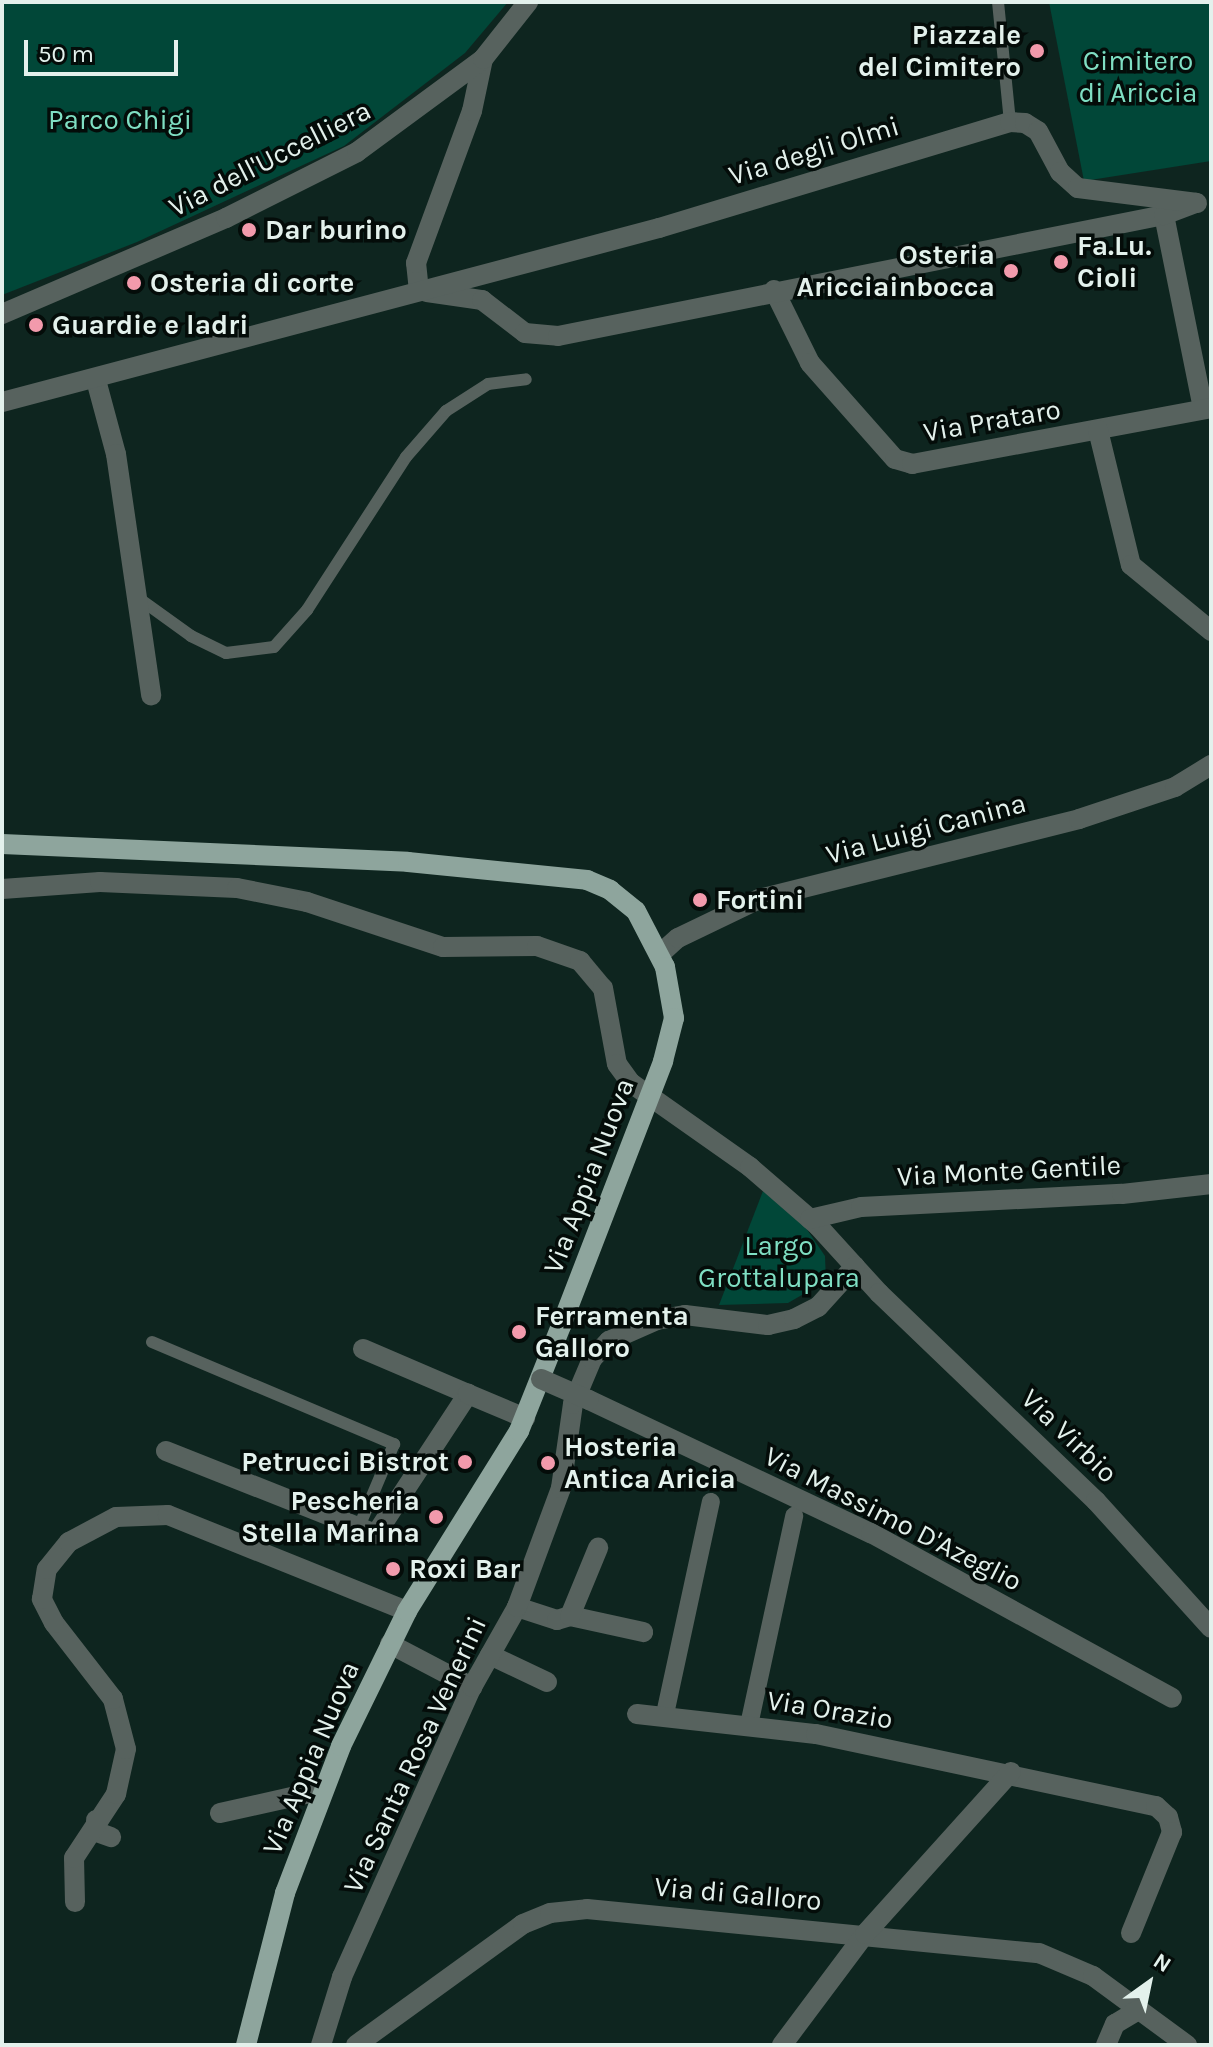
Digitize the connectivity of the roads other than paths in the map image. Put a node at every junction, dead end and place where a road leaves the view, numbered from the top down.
1 (528, 2) edge
2 (998, 2) edge
3 (483, 59) junction
4 (1010, 122) junction
5 (1204, 201) edge
6 (1164, 215) junction
7 (774, 290) junction
8 (419, 291) junction
9 (2, 314) edge
10 (526, 379) dead end
11 (96, 380) junction
12 (2, 402) edge
13 (1207, 409) edge
14 (1098, 430) junction
15 (137, 597) junction
16 (1211, 631) edge
17 (151, 695) dead end
18 (1211, 765) edge
19 (2, 844) edge
20 (2, 889) edge
21 (660, 954) junction
22 (1211, 1184) edge
23 (810, 1219) junction
24 (855, 1266) junction
25 (152, 1342) dead end
26 (363, 1349) dead end
27 (541, 1379) junction
28 (468, 1394) junction
29 (525, 1418) junction
30 (166, 1451) dead end
31 (711, 1502) dead end
32 (794, 1516) dead end
33 (359, 1527) junction
34 (598, 1548) dead end
35 (517, 1607) junction
36 (407, 1611) junction
37 (570, 1616) junction
38 (1211, 1628) edge
39 (643, 1632) dead end
40 (390, 1644) junction
41 (490, 1655) junction
42 (547, 1682) dead end
43 (472, 1687) junction
44 (1172, 1698) dead end
45 (637, 1714) dead end
46 (665, 1714) junction
47 (749, 1725) junction
48 (1011, 1772) junction
49 (323, 1790) junction
50 (220, 1813) dead end
51 (96, 1820) junction
52 (111, 1837) dead end
53 (75, 1902) dead end
54 (1131, 1933) dead end
55 (865, 1934) junction
56 (1137, 2011) junction
57 (246, 2045) edge
58 (321, 2045) edge
59 (356, 2045) edge
60 (782, 2045) edge
61 (1106, 2045) edge
62 (1187, 2045) edge

1 - 3 street, Via dell'Uccelliera
2 - 4 lane
3 - 8 street
3 - 9 street, Via dell'Uccelliera
4 - 5 street
4 - 8 street, Via degli Olmi
5 - 6 street
6 - 7 street
6 - 13 street
7 - 8 street
7 - 14 street, Via Prataro
8 - 11 street, Via degli Olmi
10 - 15 lane
11 - 12 street, Via degli Olmi
11 - 15 street
13 - 14 street, Via Prataro
14 - 16 street
15 - 17 street
18 - 21 street, Via Luigi Canina
19 - 21 main road, Via Appia Nuova
20 - 23 street
21 - 27 main road, Via Appia Nuova, bridge
22 - 23 street, Via Monte Gentile
23 - 24 street
24 - 35 street, Via Santa Rosa Venerini
24 - 38 street, Via Virbio
25 - 33 lane
26 - 28 street
27 - 29 main road, Via Appia Nuova
27 - 44 street, Via Massimo D'Azeglio, bridge
28 - 29 street
28 - 33 street
29 - 36 main road, Via Appia Nuova
30 - 33 street
31 - 46 street
32 - 47 street
34 - 37 street
35 - 37 street
35 - 41 street, Via Santa Rosa Venerini
36 - 40 main road, Via Appia Nuova
36 - 51 street
37 - 39 street
40 - 43 street
40 - 49 main road, Via Appia Nuova
41 - 42 street
41 - 43 street, Via Santa Rosa Venerini
43 - 58 street, Via Santa Rosa Venerini
45 - 46 street, Via Orazio
46 - 47 street, Via Orazio
47 - 48 street, Via Orazio
48 - 54 street, Via Orazio
48 - 55 street
49 - 50 street
49 - 57 main road, Via Appia Nuova
51 - 52 street
51 - 53 street
55 - 56 street, Via di Galloro
55 - 59 street, Via di Galloro
55 - 60 street
56 - 61 street
56 - 62 street, Via di Galloro

